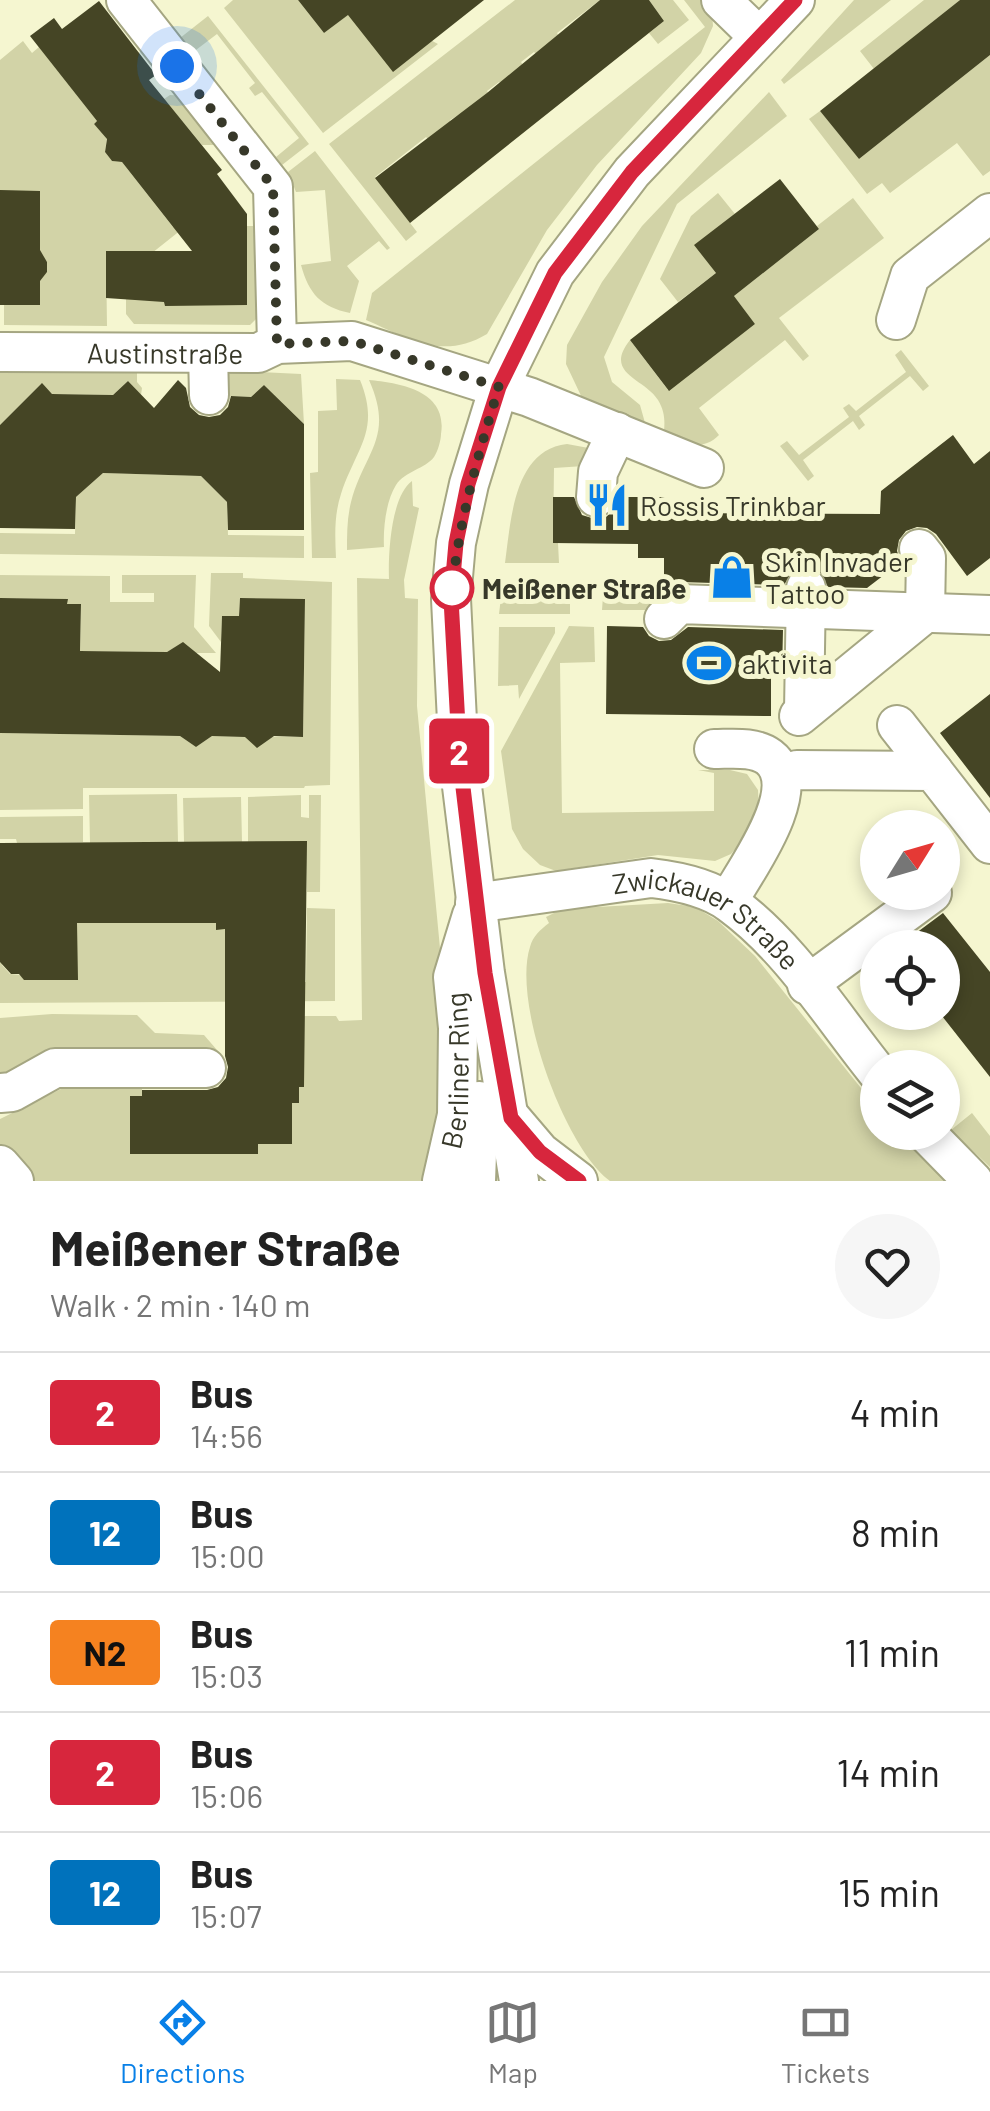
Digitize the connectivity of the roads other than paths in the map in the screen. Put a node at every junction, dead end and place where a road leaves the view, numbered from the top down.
1 (126, 0) edge
2 (721, 0) edge
3 (795, 0) edge
4 (759, 37) junction
5 (990, 213) edge
6 (896, 320) dead end
7 (277, 344) junction
8 (0, 352) edge
9 (208, 353) junction
10 (499, 387) junction
11 (209, 395) dead end
12 (617, 432) junction
13 (704, 468) dead end
14 (596, 497) dead end
15 (917, 559) dead end
16 (680, 601) dead end
17 (769, 606) junction
18 (925, 613) junction
19 (990, 615) edge
20 (898, 725) dead end
21 (714, 749) dead end
22 (933, 770) junction
23 (782, 776) junction
24 (990, 844) edge
25 (728, 901) junction
26 (476, 903) junction
27 (909, 910) edge
28 (485, 973) junction
29 (808, 985) junction
30 (860, 1050) edge
31 (206, 1068) dead end
32 (0, 1094) edge
33 (511, 1118) junction
34 (943, 1150) edge
35 (0, 1166) edge
36 (14, 1181) edge
37 (442, 1181) edge
38 (476, 1181) edge
39 (519, 1181) edge
40 (578, 1181) edge
41 (973, 1181) edge

1 - 7 street
2 - 4 street
3 - 4 street, Berliner Ring
4 - 10 street, Berliner Ring
5 - 6 street
7 - 9 street, Austinstraße
7 - 10 street, Austinstraße
8 - 9 street, Austinstraße
9 - 11 street
10 - 12 street
10 - 26 street, Berliner Ring
12 - 13 street
12 - 14 street
15 - 18 street
16 - 17 street
17 - 18 street
17 - 18 street
18 - 19 street
20 - 22 street
21 - 23 street
22 - 23 street
22 - 24 street
23 - 25 street
25 - 26 street, Zwickauer Straße
25 - 29 street, Zwickauer Straße
26 - 28 street, Berliner Ring
26 - 37 street, Berliner Ring
27 - 29 street
28 - 33 street, Berliner Ring
28 - 38 street, Berliner Ring
29 - 30 street, Zwickauer Straße
31 - 32 street
33 - 39 street, Berliner Ring
33 - 40 street
34 - 41 street
35 - 36 street

